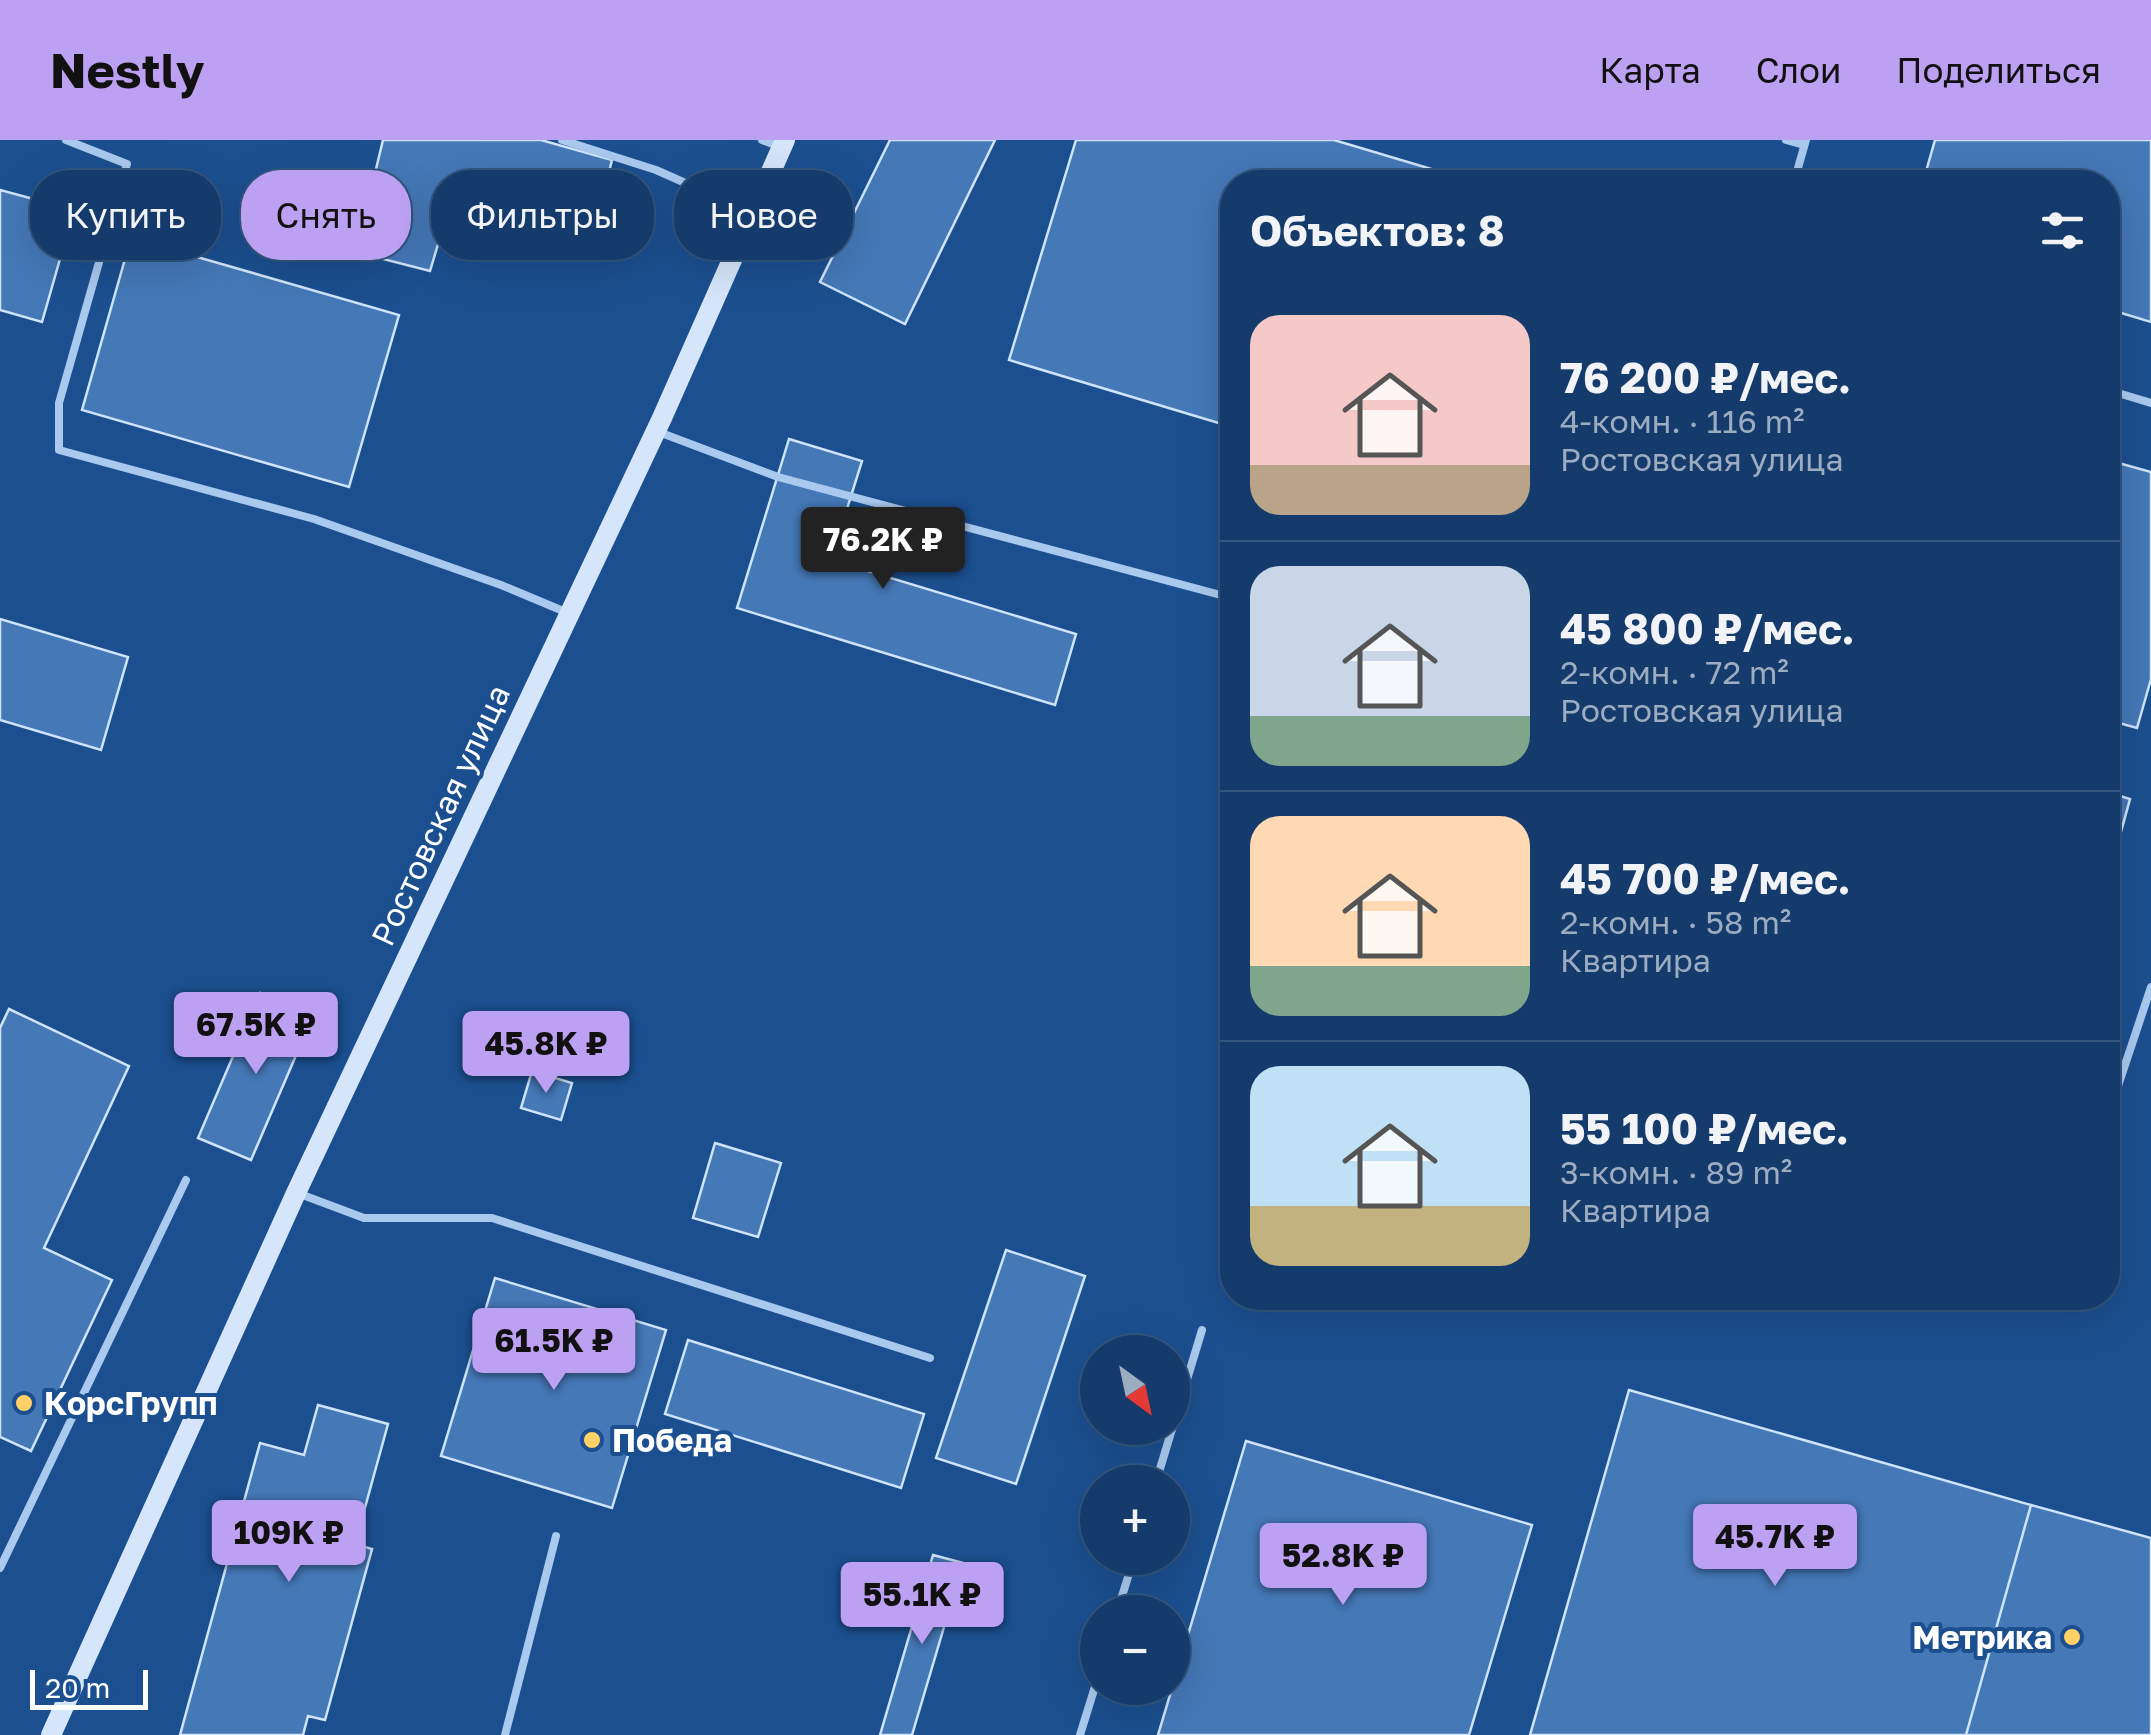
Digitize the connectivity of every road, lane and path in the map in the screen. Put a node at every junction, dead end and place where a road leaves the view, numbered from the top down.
1 (66, 140) edge
2 (562, 140) edge
3 (1786, 140) edge
4 (1805, 142) edge
5 (776, 143) edge
6 (767, 170) edge
7 (1797, 170) edge
8 (674, 178) edge
9 (732, 260) edge
10 (2120, 394) edge
11 (2151, 403) edge
12 (656, 431) junction
13 (1220, 595) edge
14 (568, 614) junction
15 (2151, 987) edge
16 (2120, 1080) edge
17 (186, 1180) dead end
18 (296, 1192) junction
19 (1202, 1330) dead end
20 (930, 1358) dead end
21 (1161, 1465) edge
22 (556, 1536) dead end
23 (0, 1568) edge
24 (1089, 1705) edge
25 (52, 1735) edge
26 (505, 1735) edge
27 (1080, 1735) edge

1 - 14 lane
2 - 8 lane
3 - 4 lane
4 - 7 lane
5 - 6 street, Ростовская улица
9 - 12 street, Ростовская улица
10 - 11 lane
12 - 13 lane
12 - 14 street, Ростовская улица
14 - 18 street, Ростовская улица
15 - 16 lane
17 - 23 lane
18 - 20 lane
18 - 25 street, Ростовская улица
19 - 21 lane
22 - 26 lane
24 - 27 lane

